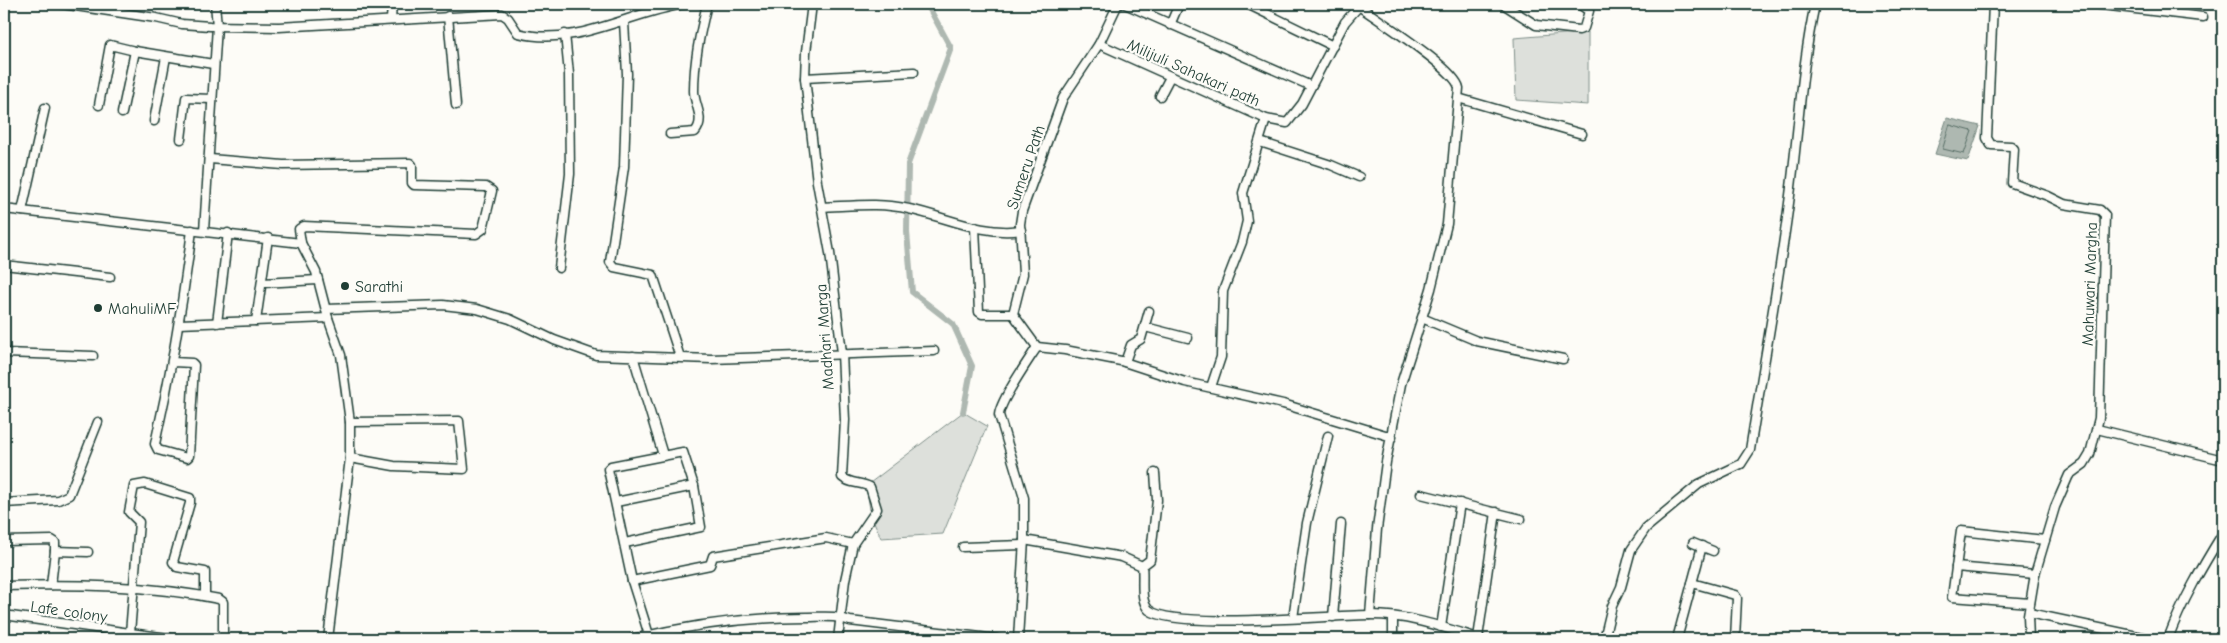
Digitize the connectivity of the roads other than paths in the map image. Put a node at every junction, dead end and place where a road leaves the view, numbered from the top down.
1 (62, 4) edge
2 (215, 4) edge
3 (392, 4) edge
4 (684, 4) edge
5 (707, 4) edge
6 (812, 4) edge
7 (1118, 4) edge
8 (1125, 4) edge
9 (1180, 4) edge
10 (1247, 4) edge
11 (1503, 4) edge
12 (1579, 4) edge
13 (1815, 4) edge
14 (1993, 4) edge
15 (2093, 4) edge
16 (1359, 5) edge
17 (658, 6) edge
18 (448, 16) junction
19 (2203, 17) dead end
20 (391, 20) junction
21 (624, 22) junction
22 (1170, 25) junction
23 (216, 26) junction
24 (565, 34) junction
25 (1098, 44) junction
26 (1333, 46) junction
27 (134, 51) junction
28 (166, 57) junction
29 (213, 64) junction
30 (914, 72) dead end
31 (1170, 77) junction
32 (805, 78) junction
33 (1311, 86) junction
34 (1160, 96) dead end
35 (1458, 98) junction
36 (211, 99) junction
37 (99, 105) dead end
38 (456, 105) dead end
39 (45, 108) dead end
40 (122, 113) dead end
41 (1266, 119) junction
42 (154, 121) dead end
43 (670, 134) dead end
44 (1582, 134) dead end
45 (181, 139) dead end
46 (1260, 142) junction
47 (210, 158) junction
48 (1359, 177) dead end
49 (822, 207) junction
50 (4, 209) edge
51 (22, 212) junction
52 (975, 227) junction
53 (192, 230) junction
54 (1021, 230) junction
55 (204, 231) junction
56 (228, 233) junction
57 (268, 238) junction
58 (301, 243) junction
59 (4, 265) edge
60 (559, 268) dead end
61 (110, 277) dead end
62 (318, 280) junction
63 (262, 283) junction
64 (326, 309) junction
65 (1149, 310) dead end
66 (1013, 314) junction
67 (328, 318) junction
68 (1422, 318) junction
69 (256, 321) junction
70 (217, 323) junction
71 (179, 324) junction
72 (1145, 327) junction
73 (1188, 338) dead end
74 (1037, 347) junction
75 (934, 352) dead end
76 (4, 353) edge
77 (842, 353) junction
78 (92, 356) dead end
79 (632, 356) junction
80 (680, 357) junction
81 (1563, 359) dead end
82 (173, 362) junction
83 (1125, 362) junction
84 (1211, 386) junction
85 (98, 422) dead end
86 (350, 422) junction
87 (2097, 429) junction
88 (1328, 436) dead end
89 (1392, 437) junction
90 (662, 455) junction
91 (350, 458) junction
92 (2223, 460) edge
93 (1155, 473) dead end
94 (694, 486) junction
95 (1422, 494) dead end
96 (616, 502) junction
97 (1460, 503) junction
98 (4, 504) edge
99 (1496, 512) junction
100 (1521, 519) dead end
101 (1341, 524) dead end
102 (2223, 533) edge
103 (4, 540) edge
104 (2045, 540) junction
105 (1024, 542) junction
106 (624, 543) junction
107 (1694, 543) dead end
108 (853, 544) junction
109 (1702, 546) junction
110 (963, 547) dead end
111 (55, 551) junction
112 (1713, 551) dead end
113 (88, 552) dead end
114 (1142, 566) junction
115 (1956, 567) junction
116 (2036, 574) junction
117 (632, 581) junction
118 (1692, 583) junction
119 (51, 584) junction
120 (4, 586) edge
121 (132, 589) junction
122 (205, 596) junction
123 (2030, 603) junction
124 (2029, 614) junction
125 (4, 615) edge
126 (1370, 615) junction
127 (840, 617) junction
128 (1333, 617) junction
129 (1393, 617) junction
130 (1294, 618) junction
131 (1441, 626) junction
132 (130, 633) junction
133 (649, 635) junction
134 (176, 639) edge
135 (223, 639) edge
136 (328, 639) edge
137 (632, 639) edge
138 (838, 639) edge
139 (997, 639) edge
140 (1018, 639) edge
141 (1393, 639) edge
142 (1480, 639) edge
143 (1604, 639) edge
144 (1677, 639) edge
145 (1735, 639) edge
146 (2029, 639) edge
147 (2151, 639) edge
148 (2168, 639) edge

1 - 23 street
2 - 23 street
3 - 20 street
4 - 17 street
5 - 43 street
6 - 32 street, Madhari Marga
7 - 25 street, Sumeru Path
8 - 22 street
9 - 22 street
10 - 26 street
11 - 12 street
13 - 143 street
14 - 87 street, Mahuwari Margha
15 - 19 street
16 - 26 street
16 - 35 street
17 - 21 street
18 - 20 street
18 - 24 street
18 - 38 street
20 - 23 street
21 - 24 street
21 - 80 street
22 - 33 street
23 - 29 street
24 - 60 street
25 - 31 street, Milijuli Sahakari path
25 - 54 street, Sumeru Path
26 - 33 street
27 - 28 street
27 - 37 street
27 - 40 street
28 - 29 street
28 - 42 street
29 - 36 street
30 - 32 street
31 - 34 street
31 - 41 street, Milijuli Sahakari path
32 - 49 street, Madhari Marga
33 - 41 street, Milijuli Sahakari path
35 - 44 street
35 - 68 street
36 - 45 street
36 - 47 street
39 - 51 street
41 - 46 street
46 - 48 street
46 - 84 street
47 - 55 street
47 - 58 street
49 - 52 street
49 - 77 street, Madhari Marga
50 - 51 street
51 - 53 street
52 - 54 street
52 - 66 street
53 - 55 street
53 - 71 street
54 - 66 street, Sumeru Path
55 - 56 street
56 - 57 street
56 - 70 street
57 - 58 street
57 - 63 street
58 - 62 street
59 - 61 street
62 - 63 street
62 - 64 street
63 - 69 street
64 - 67 street
64 - 79 street
65 - 72 street
66 - 74 street
67 - 69 street
67 - 86 street
68 - 81 street
68 - 89 street
69 - 70 street
70 - 71 street
71 - 82 street
72 - 73 street
72 - 83 street
74 - 83 street
74 - 105 street
75 - 77 street
76 - 78 street
77 - 80 street
77 - 108 street, Madhari Marga
79 - 80 street
79 - 90 street
82 - 82 street
83 - 84 street
84 - 89 street
85 - 98 street
86 - 91 street
86 - 91 street
87 - 92 street
87 - 104 street, Mahuwari Margha
88 - 130 street
89 - 126 street
90 - 94 street
90 - 96 street
91 - 136 street
93 - 114 street
94 - 96 street
94 - 106 street
95 - 97 street
96 - 106 street
97 - 99 street
97 - 131 street
99 - 100 street
99 - 142 street
101 - 128 street
102 - 148 street
103 - 111 street
104 - 115 street
104 - 116 street, Mahuwari Margha
105 - 110 street
105 - 114 street
105 - 140 street
106 - 117 street
107 - 109 street
108 - 117 street
108 - 127 street, Madhari Marga
109 - 112 street
109 - 118 street
111 - 113 street
111 - 119 street
114 - 130 street
115 - 116 street
115 - 123 street
116 - 123 street, Mahuwari Margha
117 - 133 street
118 - 144 street
118 - 145 street
119 - 120 street
119 - 121 street
121 - 122 street
121 - 122 street
121 - 132 street
122 - 135 street
123 - 124 street, Mahuwari Margha
124 - 146 street, Mahuwari Margha
124 - 147 street
125 - 132 street, Lafe colony
126 - 128 street
126 - 129 street
127 - 133 street
127 - 138 street, Madhari Marga
127 - 139 street
128 - 130 street
129 - 131 street
129 - 141 street
131 - 142 street
132 - 134 street, Lafe colony
133 - 137 street

